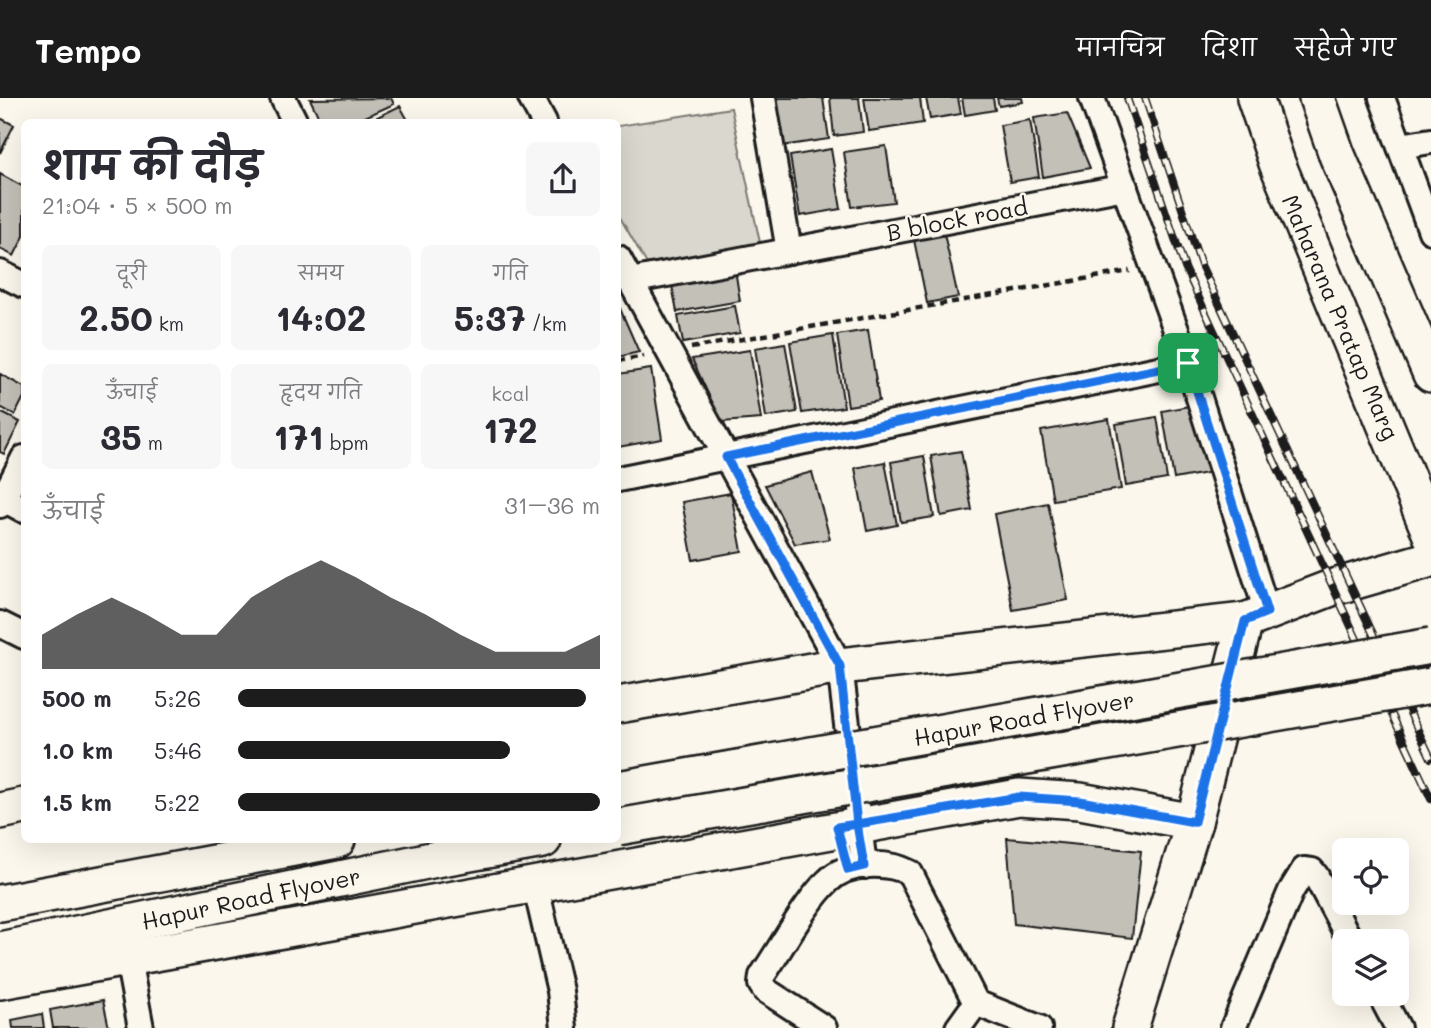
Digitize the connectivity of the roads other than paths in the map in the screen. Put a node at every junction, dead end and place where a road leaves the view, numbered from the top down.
1 (283, 98) edge
2 (763, 98) edge
3 (1092, 98) edge
4 (1255, 98) edge
5 (1317, 98) edge
6 (1382, 98) edge
7 (294, 119) edge
8 (1431, 141) edge
9 (1400, 146) junction
10 (1125, 187) junction
11 (1431, 230) edge
12 (789, 251) junction
13 (621, 264) edge
14 (0, 273) edge
15 (630, 281) junction
16 (21, 284) edge
17 (1188, 363) junction
18 (1431, 374) edge
19 (726, 457) junction
20 (21, 466) edge
21 (621, 478) edge
22 (7, 503) edge
23 (1431, 535) edge
24 (1431, 559) edge
25 (1256, 616) junction
26 (0, 624) edge
27 (21, 634) edge
28 (1431, 646) edge
29 (840, 666) junction
30 (1431, 686) edge
31 (621, 704) edge
32 (621, 788) edge
33 (21, 807) edge
34 (0, 811) edge
35 (1194, 822) junction
36 (621, 826) edge
37 (847, 826) junction
38 (321, 843) edge
39 (526, 843) edge
40 (856, 868) junction
41 (535, 883) junction
42 (14, 900) edge
43 (1344, 929) edge
44 (0, 950) edge
45 (128, 959) junction
46 (0, 981) edge
47 (975, 1003) junction
48 (1386, 1006) edge
49 (141, 1028) edge
50 (565, 1028) edge
51 (824, 1028) edge
52 (958, 1028) edge
53 (1040, 1028) edge
54 (1130, 1028) edge
55 (1233, 1028) edge
56 (1398, 1028) edge

1 - 7 street
2 - 12 street
3 - 10 street
4 - 23 main road, Maharana Pratap Marg
5 - 18 main road
6 - 9 street
8 - 9 street
9 - 11 street
10 - 12 street, B block road
10 - 17 street
12 - 15 street, B block road
13 - 15 street
14 - 16 street
15 - 19 street
17 - 19 street
17 - 25 street
19 - 21 street
19 - 29 street
20 - 22 street
24 - 25 main road
25 - 29 main road
25 - 35 main road
26 - 27 street
28 - 32 main road, Hapur Road Flyover, bridge
29 - 31 main road
29 - 37 street
30 - 36 main road, Hapur Road Flyover, bridge
33 - 34 main road
35 - 37 main road
35 - 54 main road
37 - 40 street
37 - 41 main road
38 - 42 main road, Hapur Road Flyover
39 - 44 main road, Hapur Road Flyover
40 - 47 street
40 - 51 street
41 - 45 main road
41 - 50 street
43 - 55 street
45 - 46 main road
45 - 49 street
47 - 52 street
47 - 53 street
48 - 56 street

